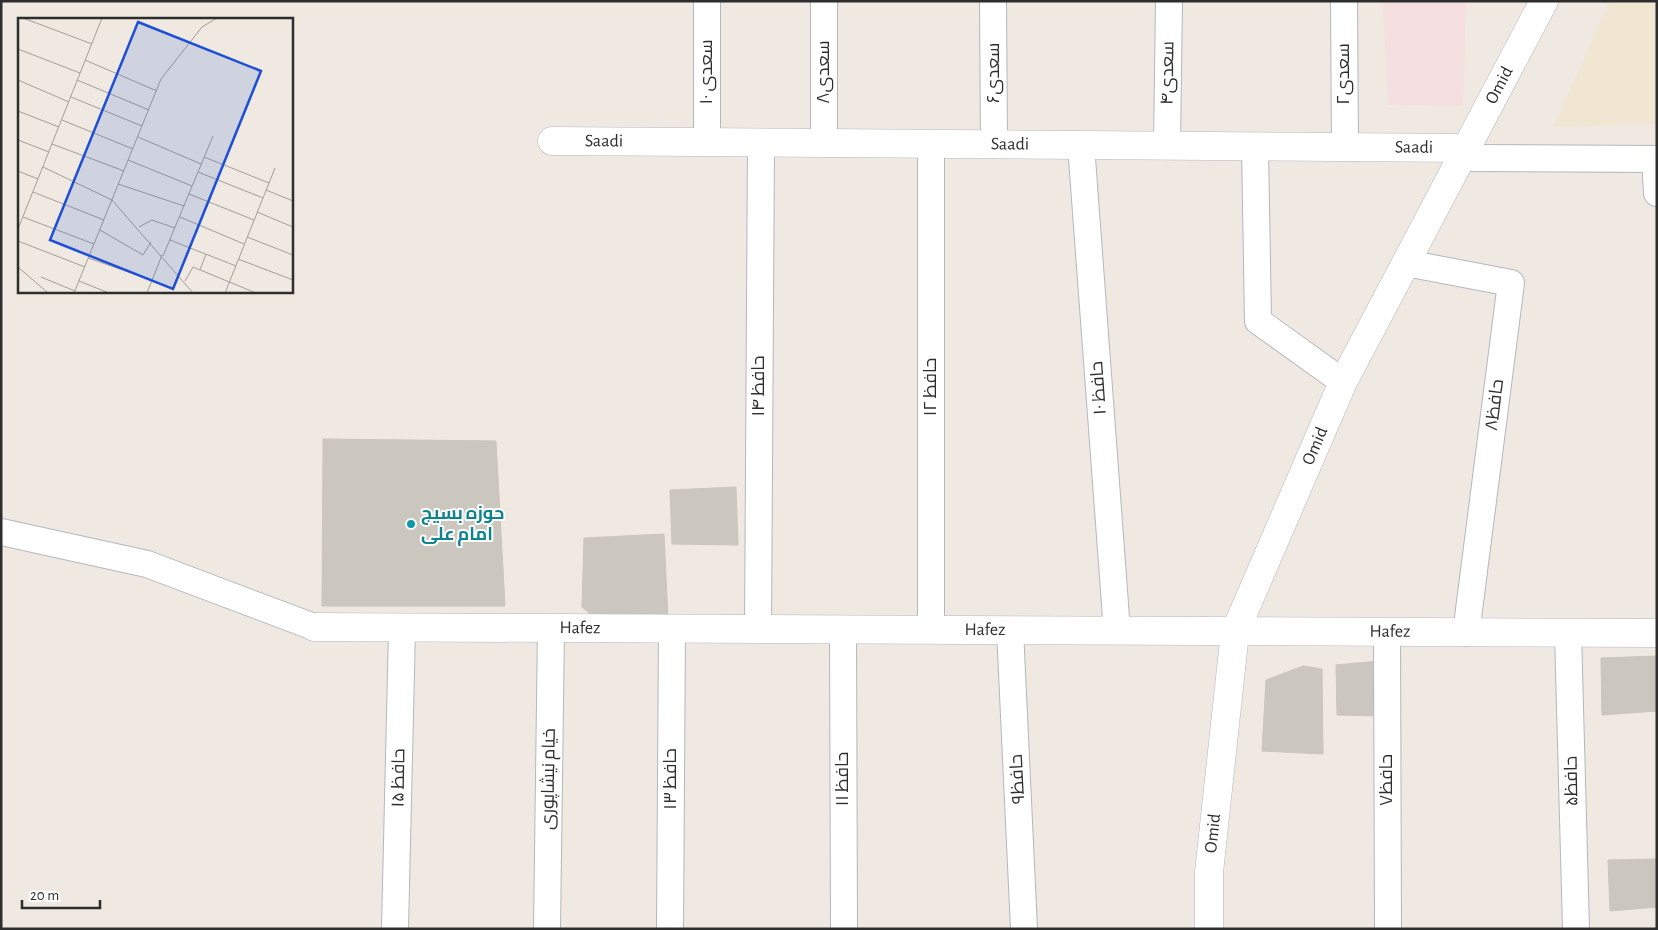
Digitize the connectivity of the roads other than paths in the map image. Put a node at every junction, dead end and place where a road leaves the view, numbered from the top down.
1 (706, 1) edge
2 (824, 1) edge
3 (993, 1) edge
4 (1169, 1) edge
5 (1344, 1) edge
6 (1544, 1) edge
7 (552, 141) dead end
8 (706, 142) junction
9 (761, 143) junction
10 (824, 143) junction
11 (931, 144) junction
12 (994, 144) junction
13 (1081, 145) junction
14 (1167, 146) junction
15 (1256, 146) junction
16 (1345, 147) junction
17 (1464, 153) junction
18 (1656, 159) edge
19 (1657, 193) edge
20 (1406, 263) junction
21 (1343, 382) junction
22 (1, 532) edge
23 (314, 628) joint
24 (402, 628) junction
25 (551, 628) junction
26 (672, 629) junction
27 (758, 629) junction
28 (843, 630) junction
29 (932, 630) junction
30 (1010, 630) junction
31 (1117, 631) junction
32 (1235, 632) junction
33 (1387, 632) junction
34 (1466, 632) junction
35 (1568, 633) junction
36 (1657, 633) edge
37 (395, 929) edge
38 (547, 929) edge
39 (670, 929) edge
40 (844, 929) edge
41 (1024, 929) edge
42 (1208, 929) edge
43 (1388, 929) edge
44 (1576, 929) edge

1 - 8 street, سعدی ۱۰
2 - 10 street, سعدی۸
3 - 12 street, سعدی۶
4 - 14 street, سعدی۴
5 - 16 street, سعدی۲
6 - 17 street, Omid
7 - 8 street, Saadi
8 - 9 street, Saadi
9 - 10 street, Saadi
9 - 27 street, حافظ ۱۴
10 - 11 street, Saadi
11 - 12 street, Saadi
11 - 29 street, حافظ ۱۲
12 - 13 street, Saadi
13 - 14 street, Saadi
13 - 31 street, حافظ ۱۰
14 - 15 street, Saadi
15 - 16 street, Saadi
15 - 21 street
16 - 17 street, Saadi
17 - 18 street
17 - 20 street, Omid
18 - 19 street
20 - 21 street, Omid
20 - 34 street, حافظ۸
21 - 32 street, Omid
22 - 23 street
23 - 24 street, Hafez
24 - 25 street, Hafez
24 - 37 street, حافظ ۱۵
25 - 26 street, Hafez
25 - 38 street, خیام نیشاپوری
26 - 27 street, Hafez
26 - 39 street, حافظ ۱۳
27 - 28 street, Hafez
28 - 29 street, Hafez
28 - 40 street, حافظ ۱۱
29 - 30 street, Hafez
30 - 31 street, Hafez
30 - 41 street, حافظ۹
31 - 32 street, Hafez
32 - 33 street, Hafez
32 - 42 street, Omid
33 - 34 street, Hafez
33 - 43 street, حافظ۷
34 - 35 street, Hafez
35 - 36 street, Hafez
35 - 44 street, حافظ۵

